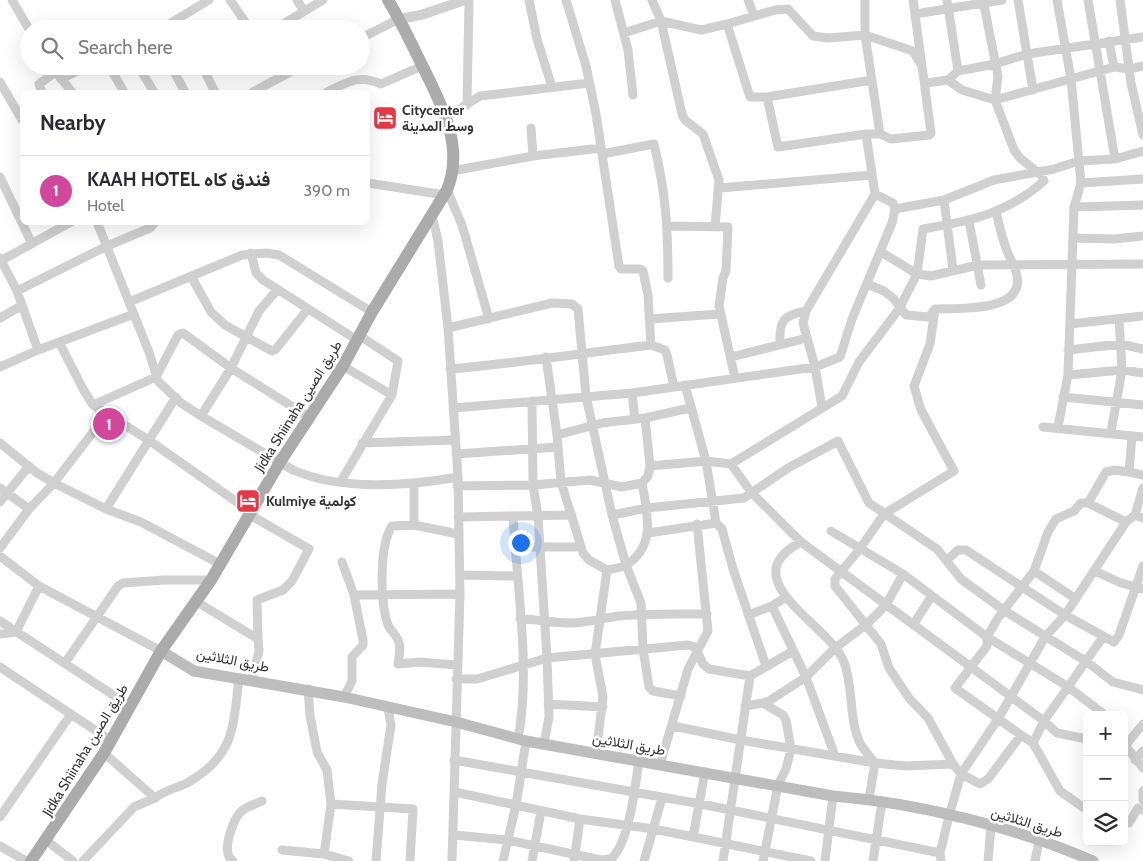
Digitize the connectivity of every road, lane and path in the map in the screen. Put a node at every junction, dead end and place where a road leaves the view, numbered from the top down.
1 (12, 0) edge
2 (208, 0) edge
3 (230, 0) edge
4 (297, 0) edge
5 (323, 0) edge
6 (388, 0) edge
7 (465, 0) edge
8 (469, 0) edge
9 (529, 0) edge
10 (566, 0) edge
11 (615, 0) edge
12 (652, 0) edge
13 (748, 0) edge
14 (865, 0) edge
15 (913, 0) edge
16 (1002, 0) edge
17 (1018, 0) edge
18 (1058, 0) edge
19 (1088, 0) edge
20 (1120, 0) edge
21 (984, 1) edge
22 (948, 5) edge
23 (304, 12) junction
24 (916, 14) junction
25 (754, 16) junction
26 (399, 19) junction
27 (24, 20) edge
28 (178, 20) edge
29 (244, 20) edge
30 (291, 20) edge
31 (660, 21) junction
32 (726, 24) junction
33 (624, 33) junction
34 (370, 34) edge
35 (865, 35) junction
36 (1143, 36) edge
37 (1124, 39) junction
38 (1109, 41) junction
39 (1096, 42) junction
40 (1065, 48) junction
41 (1027, 54) junction
42 (995, 64) junction
43 (422, 66) junction
44 (921, 66) junction
45 (1143, 66) edge
46 (1114, 67) junction
47 (1130, 69) junction
48 (1100, 70) junction
49 (958, 71) junction
50 (52, 75) edge
51 (57, 75) edge
52 (114, 75) edge
53 (144, 75) edge
54 (176, 75) edge
55 (206, 75) edge
56 (282, 76) edge
57 (1070, 79) junction
58 (872, 80) junction
59 (948, 80) junction
60 (0, 82) edge
61 (589, 82) junction
62 (925, 83) junction
63 (552, 87) junction
64 (41, 90) edge
65 (70, 90) edge
66 (123, 90) edge
67 (153, 90) edge
68 (184, 90) edge
69 (214, 90) edge
70 (257, 90) edge
71 (331, 90) edge
72 (1033, 90) junction
73 (633, 95) dead end
74 (768, 96) junction
75 (994, 100) junction
76 (467, 105) junction
77 (20, 117) edge
78 (446, 117) junction
79 (531, 128) dead end
80 (866, 134) junction
81 (880, 134) junction
82 (1143, 135) edge
83 (601, 151) junction
84 (1143, 151) edge
85 (533, 156) junction
86 (1115, 159) junction
87 (1079, 161) junction
88 (452, 171) junction
89 (1036, 171) junction
90 (872, 175) junction
91 (0, 177) edge
92 (1143, 179) edge
93 (370, 183) edge
94 (1081, 183) junction
95 (720, 188) junction
96 (446, 192) junction
97 (875, 194) junction
98 (944, 200) junction
99 (1143, 205) edge
100 (1074, 208) junction
101 (895, 209) junction
102 (996, 211) junction
103 (432, 215) junction
104 (20, 219) edge
105 (969, 221) junction
106 (23, 225) edge
107 (66, 225) edge
108 (98, 225) edge
109 (151, 225) edge
110 (946, 225) junction
111 (668, 226) junction
112 (715, 227) junction
113 (1143, 236) edge
114 (1074, 238) junction
115 (32, 244) junction
116 (107, 246) junction
117 (881, 252) junction
118 (251, 253) junction
119 (1, 259) edge
120 (1143, 264) edge
121 (978, 265) junction
122 (1012, 265) junction
123 (1072, 266) junction
124 (953, 270) junction
125 (917, 274) junction
126 (191, 276) junction
127 (668, 278) dead end
128 (867, 284) junction
129 (981, 285) dead end
130 (277, 290) junction
131 (17, 291) junction
132 (129, 302) junction
133 (21, 306) junction
134 (899, 309) junction
135 (935, 309) junction
136 (307, 310) junction
137 (806, 311) junction
138 (372, 312) junction
139 (134, 314) junction
140 (720, 314) junction
141 (1143, 316) edge
142 (0, 318) edge
143 (489, 319) junction
144 (650, 319) junction
145 (1119, 319) junction
146 (1070, 324) junction
147 (448, 328) junction
148 (246, 337) junction
149 (358, 338) junction
150 (807, 338) junction
151 (59, 342) junction
152 (780, 344) junction
153 (1121, 344) junction
154 (651, 345) junction
155 (1143, 349) edge
156 (38, 350) junction
157 (1068, 350) junction
158 (581, 353) junction
159 (731, 357) junction
160 (546, 358) junction
161 (343, 366) junction
162 (0, 367) edge
163 (815, 367) junction
164 (231, 368) junction
165 (450, 369) junction
166 (1122, 370) junction
167 (1143, 373) edge
168 (1068, 375) junction
169 (156, 377) junction
170 (735, 378) junction
171 (685, 385) junction
172 (674, 387) junction
173 (632, 393) junction
174 (392, 395) junction
175 (586, 396) junction
176 (176, 397) junction
177 (1062, 397) junction
178 (551, 400) junction
179 (532, 401) junction
180 (1116, 401) junction
181 (94, 405) junction
182 (1143, 405) edge
183 (822, 407) junction
184 (454, 408) junction
185 (690, 408) junction
186 (106, 415) junction
187 (201, 416) junction
188 (310, 417) junction
189 (645, 418) junction
190 (635, 419) junction
191 (593, 424) junction
192 (1043, 427) dead end
193 (1058, 428) junction
194 (1111, 432) junction
195 (557, 435) junction
196 (1132, 436) junction
197 (1143, 437) edge
198 (455, 440) junction
199 (150, 441) junction
200 (0, 443) edge
201 (362, 443) junction
202 (558, 447) junction
203 (534, 449) junction
204 (456, 454) junction
205 (280, 462) junction
206 (706, 462) junction
207 (731, 464) junction
208 (29, 466) junction
209 (650, 466) junction
210 (1129, 472) junction
211 (1143, 475) edge
212 (341, 481) junction
213 (458, 481) junction
214 (561, 482) junction
215 (54, 483) junction
216 (642, 483) junction
217 (604, 484) junction
218 (414, 485) junction
219 (533, 485) junction
220 (0, 488) edge
221 (1143, 488) edge
222 (751, 492) junction
223 (8, 494) junction
224 (714, 501) junction
225 (0, 502) edge
226 (1088, 503) junction
227 (647, 508) junction
228 (29, 509) junction
229 (106, 509) junction
230 (250, 513) junction
231 (884, 514) junction
232 (572, 515) junction
233 (612, 515) junction
234 (458, 516) junction
235 (538, 516) junction
236 (512, 517) junction
237 (1139, 517) edge
238 (716, 522) junction
239 (1126, 522) junction
240 (697, 524) junction
241 (414, 525) junction
242 (831, 531) dead end
243 (648, 533) junction
244 (458, 534) junction
245 (801, 542) junction
246 (514, 547) junction
247 (540, 547) junction
248 (580, 547) junction
249 (0, 548) edge
250 (859, 550) junction
251 (0, 556) edge
252 (947, 560) junction
253 (342, 562) dead end
254 (220, 564) junction
255 (626, 565) junction
256 (1143, 566) edge
257 (607, 570) junction
258 (1095, 571) junction
259 (842, 572) junction
260 (1034, 572) junction
261 (903, 574) junction
262 (460, 575) junction
263 (516, 576) junction
264 (211, 580) junction
265 (39, 586) junction
266 (1024, 587) junction
267 (1139, 588) edge
268 (382, 593) junction
269 (460, 594) junction
270 (354, 595) junction
271 (786, 597) junction
272 (930, 597) junction
273 (1076, 599) junction
274 (197, 602) junction
275 (886, 605) junction
276 (772, 606) junction
277 (1005, 611) junction
278 (708, 614) junction
279 (642, 615) junction
280 (748, 615) junction
281 (1065, 615) junction
282 (96, 617) junction
283 (520, 619) junction
284 (544, 619) junction
285 (0, 621) edge
286 (599, 622) junction
287 (867, 624) junction
288 (913, 625) junction
289 (16, 632) junction
290 (0, 634) edge
291 (987, 637) junction
292 (1045, 637) junction
293 (1103, 637) junction
294 (258, 639) junction
295 (835, 648) junction
296 (643, 649) junction
297 (161, 651) junction
298 (793, 651) junction
299 (595, 654) junction
300 (698, 654) junction
301 (547, 658) junction
302 (65, 662) junction
303 (1087, 662) junction
304 (1029, 664) junction
305 (456, 665) junction
306 (766, 666) junction
307 (0, 667) edge
308 (522, 667) junction
309 (971, 667) junction
310 (750, 676) junction
311 (806, 676) junction
312 (239, 678) junction
313 (252, 679) junction
314 (456, 679) junction
315 (1067, 686) junction
316 (308, 689) junction
317 (1143, 689) edge
318 (344, 696) junction
319 (682, 696) junction
320 (1010, 697) junction
321 (763, 703) junction
322 (548, 704) junction
323 (130, 706) junction
324 (745, 706) junction
325 (388, 708) junction
326 (603, 708) junction
327 (1100, 711) edge
328 (71, 714) junction
329 (998, 719) junction
330 (1044, 721) junction
331 (456, 722) junction
332 (1143, 724) edge
333 (673, 726) junction
334 (1021, 735) junction
335 (1083, 738) edge
336 (110, 740) junction
337 (522, 740) junction
338 (741, 740) junction
339 (1128, 742) edge
340 (1033, 743) junction
341 (544, 744) junction
342 (791, 749) junction
343 (1128, 750) edge
344 (1143, 751) edge
345 (104, 753) junction
346 (596, 754) junction
347 (835, 756) junction
348 (454, 760) junction
349 (1135, 760) junction
350 (639, 761) junction
351 (875, 763) junction
352 (953, 764) junction
353 (660, 765) junction
354 (1143, 768) edge
355 (520, 770) junction
356 (705, 772) junction
357 (961, 774) junction
358 (734, 779) junction
359 (778, 785) junction
360 (1143, 791) edge
361 (455, 792) junction
362 (633, 794) junction
363 (834, 796) junction
364 (155, 798) junction
365 (662, 798) junction
366 (869, 799) junction
367 (1143, 800) edge
368 (262, 802) dead end
369 (882, 802) junction
370 (330, 804) junction
371 (701, 804) junction
372 (516, 806) junction
373 (381, 807) junction
374 (1083, 807) edge
375 (1143, 810) edge
376 (541, 811) junction
377 (731, 811) junction
378 (949, 816) junction
379 (0, 817) edge
380 (580, 819) junction
381 (770, 820) junction
382 (1128, 823) edge
383 (627, 826) junction
384 (991, 827) junction
385 (654, 829) junction
386 (830, 832) junction
387 (454, 835) junction
388 (693, 837) junction
389 (507, 840) junction
390 (1039, 840) junction
391 (46, 841) junction
392 (876, 841) junction
393 (534, 845) junction
394 (725, 845) junction
395 (0, 846) edge
396 (282, 850) dead end
397 (764, 850) junction
398 (324, 854) junction
399 (574, 857) edge
400 (940, 857) edge
401 (26, 861) edge
402 (31, 861) edge
403 (74, 861) edge
404 (83, 861) edge
405 (233, 861) edge
406 (348, 861) edge
407 (376, 861) edge
408 (410, 861) edge
409 (452, 861) edge
410 (503, 861) edge
411 (532, 861) edge
412 (644, 861) edge
413 (723, 861) edge
414 (763, 861) edge
415 (811, 861) edge
416 (825, 861) edge
417 (873, 861) edge
418 (988, 861) edge
419 (1035, 861) edge
420 (1093, 861) edge

1 - 27 street
2 - 28 street
3 - 29 street
4 - 23 street
5 - 23 street
6 - 26 main road, Jidka Shiinaha طريق الصين
7 - 26 street
8 - 76 street
9 - 63 street
10 - 61 street
11 - 33 street
12 - 31 street
13 - 25 street
14 - 35 street
15 - 24 street
16 - 21 street
17 - 41 street
18 - 40 street
19 - 39 street
20 - 37 street
21 - 22 street
21 - 42 street
22 - 24 street
22 - 49 street
23 - 30 street
24 - 44 street
25 - 32 street
25 - 35 street
26 - 34 street
26 - 43 main road, Jidka Shiinaha طريق الصين
31 - 32 street
31 - 33 street
31 - 95 street
32 - 74 street
33 - 73 street
35 - 44 street
35 - 58 street
36 - 37 street
37 - 38 street
37 - 47 street
38 - 39 street
38 - 46 street
39 - 40 street
39 - 48 street
40 - 41 street
40 - 57 street
41 - 42 street
41 - 72 street
42 - 49 street
42 - 75 street
43 - 71 street
43 - 78 main road, Jidka Shiinaha طريق الصين
44 - 62 street
45 - 47 street
46 - 47 street
46 - 48 street
47 - 82 street
48 - 57 street
48 - 86 street
49 - 59 street
50 - 64 street
51 - 65 street
52 - 66 street
53 - 67 street
54 - 68 street
55 - 69 street
56 - 70 street
57 - 72 street
57 - 87 street
58 - 74 street
58 - 81 street
59 - 62 street
59 - 75 street
60 - 77 street
61 - 63 street
61 - 83 street
62 - 81 street
63 - 76 street
72 - 75 street
74 - 80 street
75 - 89 street
76 - 78 street
78 - 88 main road, Jidka Shiinaha طريق الصين
79 - 85 street
80 - 81 street
80 - 90 street
83 - 85 street
83 - 111 street
83 - 144 street
84 - 86 street
85 - 88 street
86 - 87 street
87 - 89 street
87 - 94 street
88 - 96 main road, Jidka Shiinaha طريق الصين
89 - 98 street
89 - 102 street
90 - 95 street
90 - 97 street
91 - 104 street
92 - 94 street
93 - 96 street
94 - 100 street
95 - 112 street
96 - 103 main road, Jidka Shiinaha طريق الصين
96 - 143 street
97 - 101 street
97 - 137 street
98 - 101 street
98 - 110 street
99 - 100 street
100 - 114 street
101 - 117 street
102 - 105 street
102 - 122 street
103 - 138 main road, Jidka Shiinaha طريق الصين
103 - 147 street
105 - 110 street
105 - 121 street
106 - 115 street
107 - 115 street
108 - 116 street
109 - 116 street
110 - 124 street
110 - 125 street
111 - 112 street
111 - 127 street
112 - 140 street
113 - 114 street
114 - 123 street
115 - 119 street
116 - 131 street
116 - 132 street
117 - 125 street
117 - 128 street
118 - 126 street
118 - 130 street
118 - 138 street
119 - 131 street
120 - 123 street
121 - 122 street
121 - 124 street
121 - 129 street
122 - 123 street
122 - 135 street
123 - 146 street
124 - 125 street
125 - 134 street
126 - 132 street
126 - 148 street
128 - 134 street
128 - 163 street
130 - 136 street
130 - 148 street
131 - 133 street
132 - 139 street
133 - 142 street
133 - 156 street
134 - 135 street
134 - 183 street
135 - 231 street
136 - 148 street
136 - 149 street
137 - 150 street
137 - 152 street
138 - 149 main road, Jidka Shiinaha طريق الصين
139 - 151 street
139 - 169 street
140 - 144 street
140 - 159 street
141 - 145 street
143 - 147 street
143 - 158 street
144 - 154 street
145 - 146 street
145 - 153 street
146 - 157 street
147 - 165 street
148 - 164 street
149 - 161 main road, Jidka Shiinaha طريق الصين
149 - 174 street
150 - 152 street
150 - 163 street
151 - 156 street
151 - 181 street
152 - 159 street
153 - 155 street
153 - 157 street
153 - 166 street
154 - 158 street
154 - 172 street
156 - 162 street
157 - 168 street
158 - 160 street
158 - 175 street
159 - 170 street
160 - 165 street
160 - 178 street
161 - 174 street
161 - 188 main road, Jidka Shiinaha طريق الصين
163 - 170 street
163 - 183 street
164 - 169 street
164 - 187 street
164 - 188 street
165 - 184 street
166 - 167 street
166 - 168 street
166 - 180 street
168 - 177 street
169 - 176 street
169 - 181 street
170 - 171 street
171 - 172 street
171 - 185 street
172 - 173 street
173 - 175 street
173 - 190 street
174 - 201 street
175 - 178 street
175 - 191 street
176 - 187 street
176 - 199 street
177 - 180 street
177 - 193 street
178 - 179 street
178 - 195 street
179 - 184 street
179 - 203 street
180 - 182 street
180 - 194 street
181 - 186 street
183 - 207 street
184 - 198 street
185 - 189 street
185 - 206 street
186 - 199 street
186 - 215 street
187 - 205 street
188 - 205 main road, Jidka Shiinaha طريق الصين
189 - 190 street
189 - 209 street
190 - 191 street
191 - 195 street
191 - 217 street
192 - 193 street
193 - 194 street
194 - 196 street
195 - 202 street
196 - 197 street
196 - 210 street
198 - 201 street
198 - 204 street
199 - 229 street
199 - 230 street
200 - 208 street
201 - 212 street
202 - 203 street
202 - 214 street
203 - 204 street
203 - 219 street
204 - 213 street
205 - 212 street
205 - 230 main road, Jidka Shiinaha طريق الصين
206 - 207 street
206 - 209 street
206 - 224 street
207 - 222 street
208 - 215 street
208 - 223 street
209 - 216 street
210 - 211 street
210 - 226 street
212 - 218 street
213 - 218 street
213 - 219 street
213 - 234 street
214 - 217 street
214 - 219 street
214 - 232 street
215 - 228 street
215 - 229 street
216 - 217 street
216 - 227 street
217 - 233 street
218 - 241 street
219 - 235 street
220 - 223 street
221 - 237 street
222 - 224 street
222 - 231 street
222 - 245 street
223 - 225 street
223 - 228 street
224 - 227 street
224 - 238 street
226 - 239 street
226 - 260 street
227 - 233 street
227 - 243 street
228 - 249 street
229 - 254 street
230 - 254 main road, Jidka Shiinaha طريق الصين
230 - 294 street
231 - 250 street
231 - 252 street
232 - 235 street
232 - 248 street
233 - 255 street
234 - 236 street
234 - 244 street
235 - 236 street
235 - 247 street
236 - 246 street
237 - 239 street
238 - 240 street
238 - 280 street
239 - 258 street
240 - 243 street
240 - 278 street
241 - 244 street
241 - 268 street
242 - 250 street
243 - 255 street
244 - 262 street
245 - 259 street
245 - 271 street
246 - 247 street
246 - 263 street
247 - 248 street
247 - 284 street
248 - 257 street
250 - 259 street
250 - 261 street
251 - 265 street
252 - 266 street
252 - 277 street
253 - 270 street
254 - 264 main road, Jidka Shiinaha طريق الصين
255 - 257 street
255 - 279 street
256 - 267 street
257 - 286 street
258 - 267 street
258 - 273 street
259 - 275 street
259 - 287 street
260 - 266 street
260 - 273 street
261 - 272 street
261 - 275 street
262 - 263 street
262 - 269 street
263 - 283 street
264 - 274 main road, Jidka Shiinaha طريق الصين
264 - 282 street
265 - 282 street
265 - 289 street
266 - 277 street
266 - 281 street
267 - 293 street
268 - 269 street
268 - 270 street
268 - 305 street
269 - 305 street
270 - 318 street
271 - 276 street
271 - 295 street
272 - 288 street
272 - 291 street
273 - 281 street
274 - 294 street
274 - 297 main road, Jidka Shiinaha طريق الصين
275 - 287 street
275 - 288 street
276 - 280 street
276 - 298 street
277 - 291 street
277 - 292 street
278 - 279 street
278 - 300 street
279 - 286 street
279 - 296 street
280 - 306 street
281 - 292 street
281 - 293 street
282 - 297 street
282 - 302 street
283 - 284 street
283 - 308 street
284 - 286 street
284 - 301 street
285 - 289 street
286 - 299 street
287 - 295 street
287 - 352 street
288 - 309 street
289 - 290 street
289 - 302 street
291 - 304 street
291 - 309 street
292 - 303 street
292 - 304 street
293 - 303 street
294 - 313 street
295 - 311 street
295 - 351 street
296 - 299 street
296 - 300 street
296 - 319 street
297 - 312 main road, طريق الثلاثين
297 - 323 main road, Jidka Shiinaha طريق الصين
298 - 306 street
298 - 311 street
299 - 301 street
299 - 326 street
300 - 310 street
300 - 319 street
301 - 308 street
301 - 322 street
302 - 323 street
303 - 315 street
303 - 317 street
304 - 315 street
304 - 320 street
305 - 314 street
306 - 310 street
307 - 328 street
308 - 314 street
308 - 337 street
309 - 320 street
309 - 329 street
310 - 324 street
311 - 321 street
311 - 347 street
312 - 313 main road, طريق الثلاثين
312 - 364 street
313 - 316 main road, طريق الثلاثين
314 - 331 street
315 - 327 street
315 - 330 street
316 - 318 main road, طريق الثلاثين
316 - 370 street
318 - 325 main road, طريق الثلاثين
319 - 333 street
320 - 329 street
320 - 330 street
321 - 324 street
321 - 342 street
322 - 326 street
322 - 341 street
323 - 336 main road, Jidka Shiinaha طريق الصين
324 - 338 street
325 - 331 main road, طريق الثلاثين
325 - 373 street
326 - 346 street
328 - 336 street
328 - 379 street
329 - 334 street
329 - 357 street
330 - 335 street
330 - 340 street
331 - 337 main road, طريق الثلاثين
331 - 348 street
332 - 339 street
333 - 338 street
333 - 353 street
334 - 340 street
334 - 357 street
336 - 345 main road, Jidka Shiinaha طريق الصين
337 - 341 main road, طريق الثلاثين
337 - 355 street
338 - 342 street
338 - 358 street
340 - 374 street
341 - 346 main road, طريق الثلاثين
342 - 347 street
342 - 359 street
343 - 349 street
344 - 349 street
345 - 364 street
345 - 391 main road, Jidka Shiinaha طريق الصين
346 - 350 main road, طريق الثلاثين
347 - 351 street
348 - 355 street
348 - 361 street
349 - 354 street
350 - 353 main road, طريق الثلاثين
350 - 362 street
351 - 352 street
351 - 366 street
352 - 357 street
353 - 356 main road, طريق الثلاثين
355 - 362 street
355 - 372 street
356 - 358 main road, طريق الثلاثين
356 - 371 street
357 - 378 street
358 - 359 main road, طريق الثلاثين
358 - 377 street
359 - 363 main road, طريق الثلاثين
359 - 381 street
360 - 367 street
361 - 372 street
361 - 387 street
362 - 365 street
362 - 383 street
363 - 366 main road, طريق الثلاثين
363 - 386 street
364 - 404 street
365 - 371 street
365 - 385 street
366 - 369 main road, طريق الثلاثين
368 - 405 street
369 - 378 main road, طريق الثلاثين
369 - 392 street
370 - 373 street
370 - 398 street
371 - 377 street
371 - 388 street
372 - 376 street
372 - 389 street
373 - 407 street
373 - 408 street
375 - 382 street
376 - 380 street
376 - 393 street
377 - 381 street
377 - 394 street
378 - 384 main road, طريق الثلاثين
378 - 400 street
380 - 383 street
380 - 399 street
381 - 386 street
381 - 397 street
383 - 385 street
383 - 399 street
384 - 390 main road, طريق الثلاثين
384 - 418 street
385 - 388 street
385 - 412 street
386 - 392 street
386 - 416 street
387 - 389 street
387 - 409 street
388 - 394 street
389 - 393 street
389 - 410 street
390 - 419 street
390 - 420 main road, طريق الثلاثين
391 - 402 main road, Jidka Shiinaha طريق الصين
391 - 403 street
392 - 400 street
392 - 417 street
393 - 399 street
393 - 411 street
394 - 397 street
394 - 413 street
395 - 401 street
396 - 398 street
397 - 414 street
397 - 415 street
398 - 406 street

